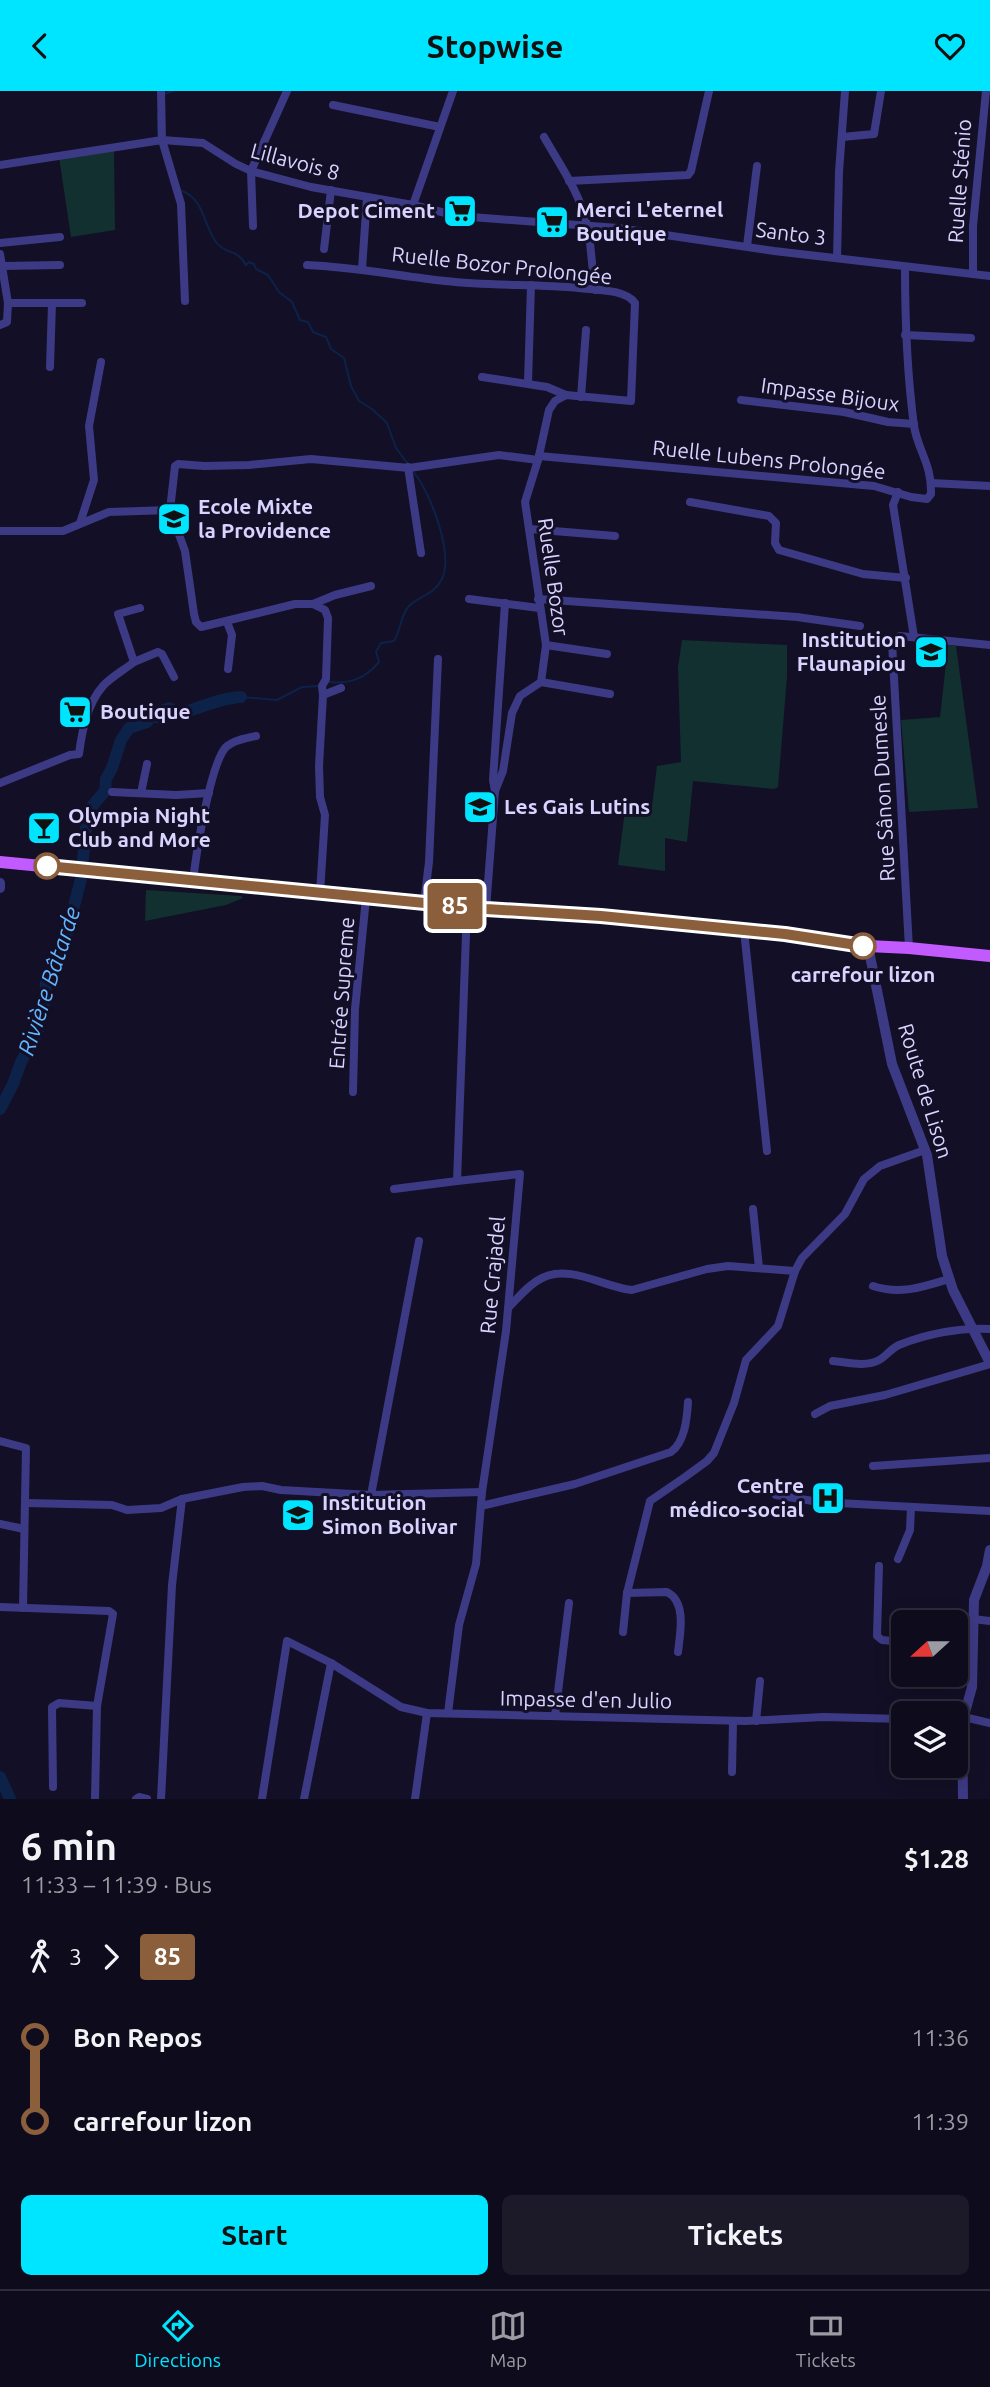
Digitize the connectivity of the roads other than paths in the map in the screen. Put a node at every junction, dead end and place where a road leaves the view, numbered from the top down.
1 (161, 91) edge
2 (287, 91) edge
3 (453, 91) edge
4 (709, 91) edge
5 (845, 91) edge
6 (881, 91) edge
7 (986, 91) edge
8 (333, 105) dead end
9 (440, 127) junction
10 (544, 137) dead end
11 (842, 137) junction
12 (162, 140) junction
13 (0, 165) edge
14 (757, 166) dead end
15 (251, 171) junction
16 (569, 181) junction
17 (331, 190) junction
18 (367, 197) junction
19 (413, 205) junction
20 (253, 226) dead end
21 (587, 226) junction
22 (60, 237) dead end
23 (0, 243) edge
24 (747, 246) junction
25 (324, 249) dead end
26 (0, 254) edge
27 (837, 258) junction
28 (60, 265) dead end
29 (307, 265) dead end
30 (905, 267) junction
31 (362, 269) junction
32 (2, 270) edge
33 (972, 273) junction
34 (990, 276) edge
35 (531, 285) junction
36 (596, 290) junction
37 (185, 301) dead end
38 (8, 303) junction
39 (52, 303) junction
40 (82, 303) dead end
41 (0, 325) edge
42 (586, 330) dead end
43 (905, 335) junction
44 (971, 338) dead end
45 (101, 362) dead end
46 (50, 367) dead end
47 (482, 377) dead end
48 (528, 383) junction
49 (565, 395) junction
50 (581, 397) junction
51 (741, 400) dead end
52 (914, 424) junction
53 (538, 458) junction
54 (408, 467) junction
55 (931, 483) junction
56 (990, 486) edge
57 (898, 492) junction
58 (690, 502) dead end
59 (170, 510) junction
60 (80, 523) junction
61 (528, 529) junction
62 (0, 531) edge
63 (615, 536) dead end
64 (421, 553) dead end
65 (906, 577) junction
66 (371, 586) dead end
67 (328, 597) junction
68 (469, 599) dead end
69 (505, 603) junction
70 (313, 604) junction
71 (539, 604) junction
72 (140, 608) dead end
73 (326, 610) junction
74 (227, 622) junction
75 (860, 626) dead end
76 (914, 637) junction
77 (546, 645) junction
78 (990, 645) edge
79 (607, 655) dead end
80 (438, 659) dead end
81 (134, 662) junction
82 (228, 670) dead end
83 (174, 677) dead end
84 (541, 682) junction
85 (341, 688) dead end
86 (610, 694) dead end
87 (323, 695) junction
88 (256, 736) dead end
89 (147, 764) dead end
90 (0, 783) edge
91 (495, 791) junction
92 (112, 792) dead end
93 (141, 793) junction
94 (209, 793) junction
95 (0, 862) edge
96 (193, 881) junction
97 (320, 893) junction
98 (366, 898) junction
99 (424, 903) junction
100 (467, 907) junction
101 (486, 909) junction
102 (744, 930) junction
103 (868, 946) junction
104 (909, 948) junction
105 (990, 956) edge
106 (353, 1092) dead end
107 (925, 1150) junction
108 (767, 1151) dead end
109 (457, 1181) junction
110 (394, 1189) dead end
111 (753, 1209) dead end
112 (419, 1241) dead end
113 (759, 1268) junction
114 (795, 1271) junction
115 (949, 1279) junction
116 (873, 1286) dead end
117 (509, 1307) junction
118 (973, 1328) junction
119 (990, 1329) edge
120 (833, 1361) dead end
121 (990, 1364) edge
122 (688, 1402) dead end
123 (815, 1414) dead end
124 (0, 1441) edge
125 (990, 1458) edge
126 (873, 1466) dead end
127 (482, 1492) junction
128 (371, 1495) junction
129 (776, 1495) dead end
130 (182, 1499) junction
131 (26, 1503) junction
132 (481, 1506) junction
133 (911, 1507) junction
134 (990, 1511) edge
135 (0, 1524) edge
136 (24, 1529) junction
137 (990, 1550) edge
138 (898, 1559) dead end
139 (879, 1566) dead end
140 (627, 1593) junction
141 (569, 1603) dead end
142 (0, 1607) edge
143 (23, 1608) junction
144 (973, 1619) junction
145 (990, 1621) edge
146 (623, 1632) dead end
147 (891, 1641) edge
148 (968, 1646) edge
149 (973, 1647) junction
150 (678, 1652) dead end
151 (331, 1663) junction
152 (760, 1681) dead end
153 (967, 1701) edge
154 (97, 1706) junction
155 (427, 1713) junction
156 (448, 1713) junction
157 (555, 1716) junction
158 (891, 1719) edge
159 (733, 1721) junction
160 (756, 1721) junction
161 (968, 1721) edge
162 (990, 1723) edge
163 (732, 1772) dead end
164 (962, 1778) edge
165 (53, 1787) dead end
166 (95, 1799) edge
167 (136, 1799) edge
168 (147, 1799) edge
169 (162, 1799) edge
170 (262, 1799) edge
171 (304, 1799) edge
172 (415, 1799) edge
173 (963, 1799) edge

1 - 12 street
2 - 15 street
3 - 9 street
4 - 16 street
5 - 11 street
6 - 11 street
7 - 33 street, Ruelle Sténio
8 - 9 street
9 - 19 street
10 - 16 street
11 - 27 street
12 - 13 street, Lillavois 8
12 - 15 street, Lillavois 8
12 - 37 street
14 - 24 street
15 - 17 street, Lillavois 8
15 - 20 street
16 - 21 street
17 - 18 street, Lillavois 8
17 - 25 street
18 - 19 street, Lillavois 8
18 - 31 street
19 - 21 street, Lillavois 8
21 - 24 street, Santo 3
21 - 36 street
22 - 23 street
24 - 27 street, Santo 3
26 - 32 street
27 - 30 street, Santo 3
28 - 32 street
29 - 31 street, Ruelle Bozor Prolongée
30 - 33 street, Santo 3
30 - 43 street
31 - 35 street, Ruelle Bozor Prolongée
32 - 38 street
33 - 34 street, Santo 3
35 - 36 street, Ruelle Bozor Prolongée
35 - 48 street
36 - 50 street, Ruelle Bozor Prolongée
38 - 39 street
38 - 41 street
39 - 40 street
39 - 46 street
42 - 50 street
43 - 44 street
43 - 52 street
45 - 60 street
47 - 48 street
48 - 49 street
49 - 50 street
49 - 53 street, Ruelle Bozor
51 - 52 street, Impasse Bijoux
52 - 55 street
53 - 54 street, Ruelle Lubens Prolongée
53 - 57 street, Ruelle Lubens Prolongée
53 - 61 street, Ruelle Bozor
54 - 59 street, Ruelle Lubens Prolongée
54 - 64 street
55 - 56 street
55 - 57 street, Ruelle Lubens Prolongée
57 - 65 street
58 - 65 street
59 - 60 street
59 - 74 street
60 - 62 street
61 - 63 street
61 - 71 street, Ruelle Bozor
65 - 76 street
66 - 67 street
67 - 70 street
67 - 73 street
68 - 69 street
69 - 71 street
69 - 91 street
70 - 73 street
70 - 74 street
71 - 75 street
71 - 77 street, Ruelle Bozor
72 - 81 street
73 - 87 street
74 - 82 street
76 - 78 street
76 - 104 street, Rue Sânon Dumesle
77 - 79 street
77 - 84 street, Ruelle Bozor
80 - 99 street
81 - 83 street
81 - 90 street
84 - 86 street
84 - 91 street
85 - 87 street
87 - 97 street
88 - 94 street
89 - 93 street
91 - 101 street
92 - 93 street
93 - 94 street
94 - 96 street
95 - 96 main road
96 - 97 main road
97 - 98 main road
98 - 99 main road
98 - 106 street, Entrée Supreme
99 - 100 main road
100 - 101 main road
100 - 109 street
101 - 102 main road
102 - 103 main road
102 - 108 street
103 - 104 main road
103 - 107 street, Route de Lison
104 - 105 main road
107 - 114 street
107 - 115 street, Route de Lison
109 - 110 street
109 - 117 street, Rue Crajadel
111 - 113 street
112 - 128 street
113 - 114 street
113 - 117 street
114 - 140 street
115 - 116 street
115 - 118 street, Route de Lison
117 - 127 street, Rue Crajadel
118 - 119 street
118 - 120 street
118 - 121 street, Route de Lison
121 - 123 street
122 - 132 street
124 - 131 street
125 - 126 street
127 - 128 street
127 - 132 street, Rue Crajadel
128 - 130 street
129 - 133 street
130 - 131 street
130 - 169 street
131 - 136 street
132 - 156 street, Rue Crajadel
133 - 134 street
133 - 138 street
135 - 136 street
136 - 143 street
137 - 144 street
139 - 147 street
140 - 146 street
140 - 150 street
141 - 157 street
142 - 143 street
143 - 154 street
144 - 145 street
144 - 149 street
148 - 149 street
149 - 153 street
151 - 155 street, Impasse d'en Julio
151 - 170 street, Impasse d'en Julio
151 - 171 street
152 - 160 street
154 - 165 street
154 - 166 street
155 - 156 street, Impasse d'en Julio
155 - 172 street
156 - 157 street, Impasse d'en Julio
157 - 159 street, Impasse d'en Julio
158 - 160 street, Impasse d'en Julio
159 - 160 street, Impasse d'en Julio
159 - 163 street
161 - 162 street
164 - 173 street
167 - 168 street

